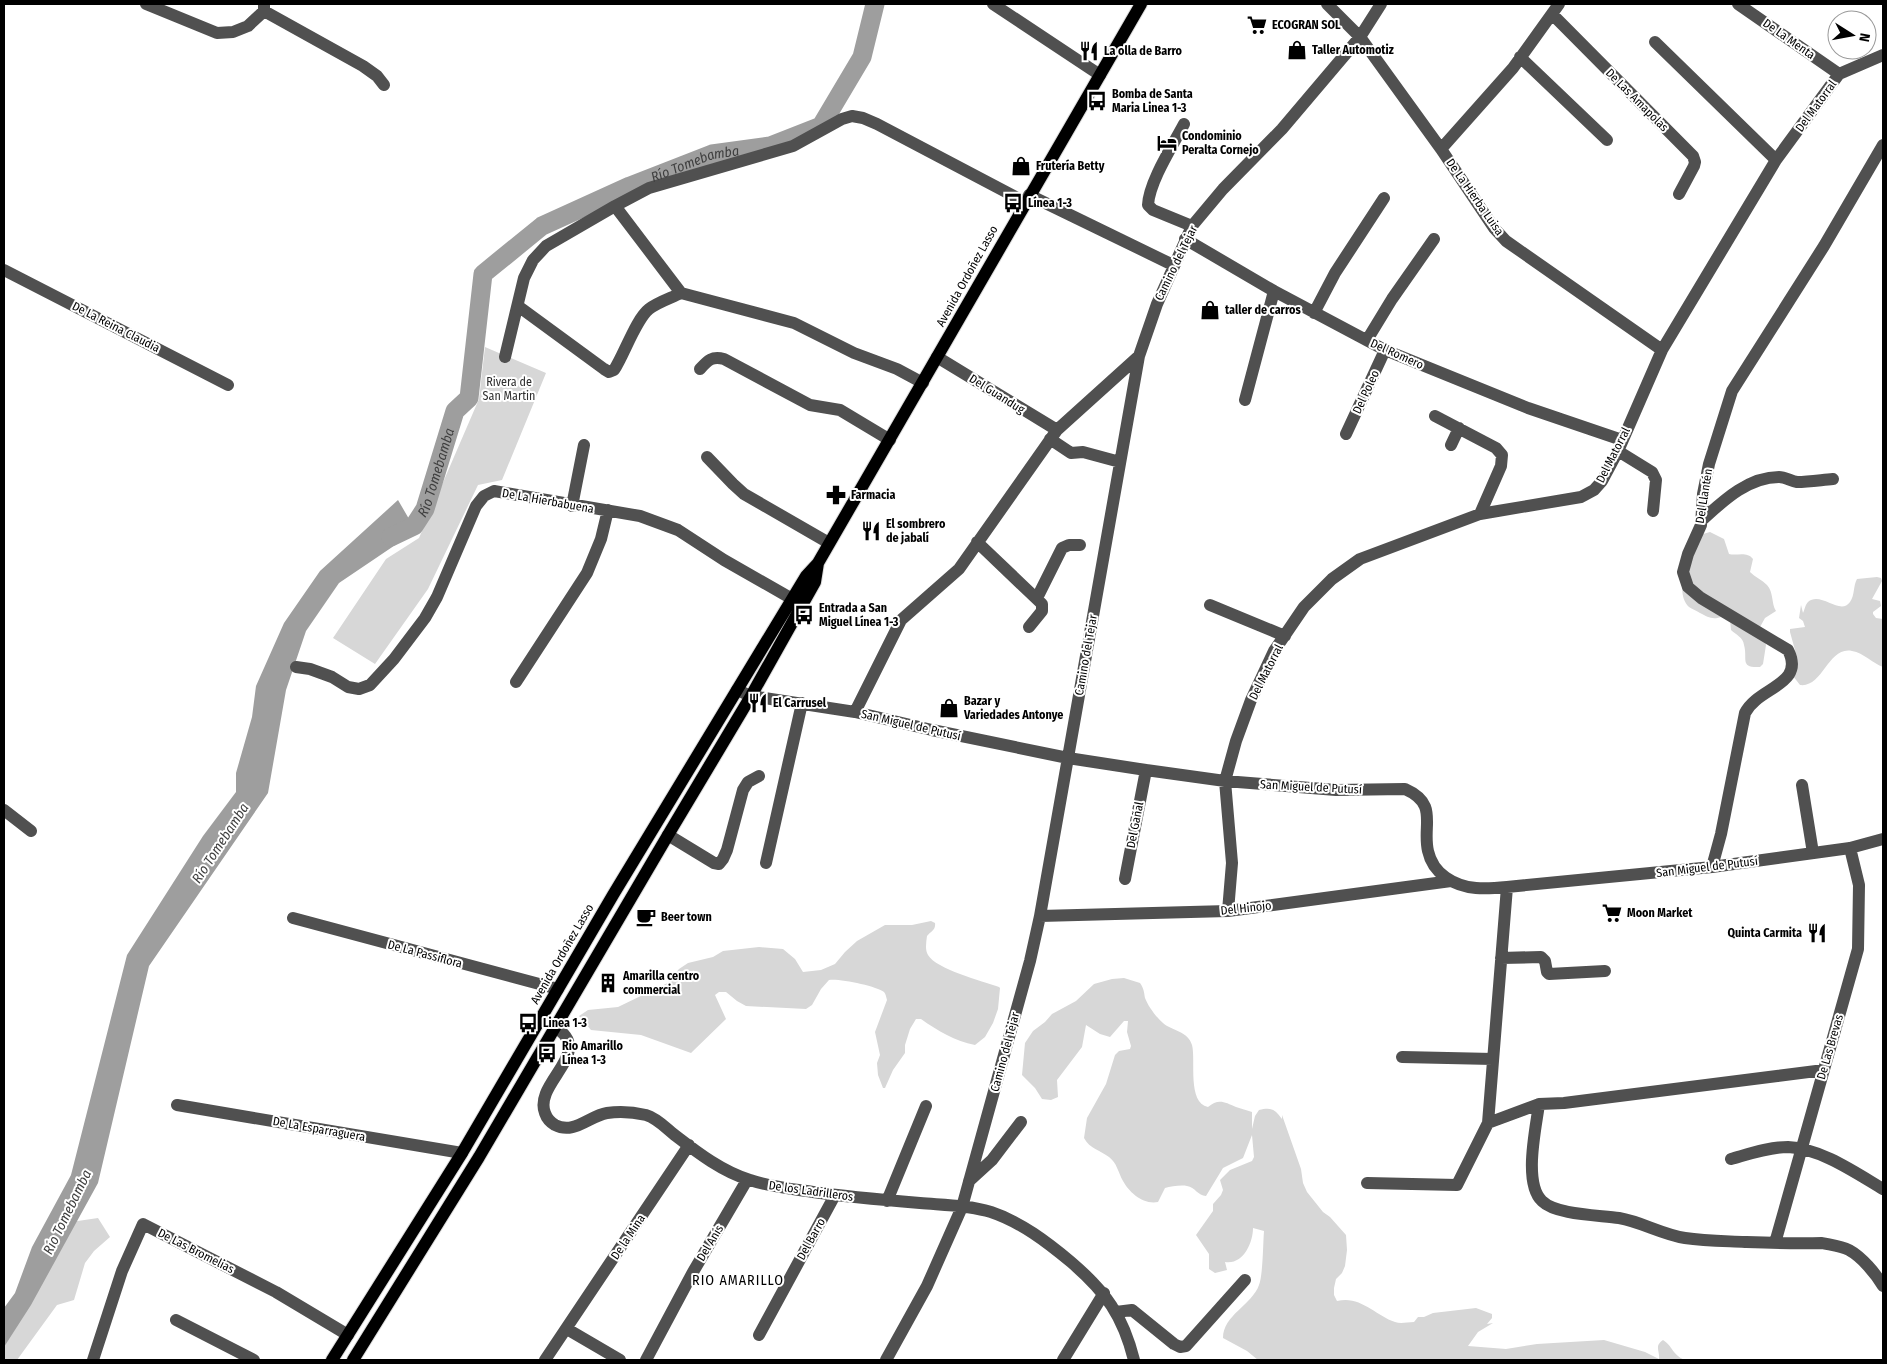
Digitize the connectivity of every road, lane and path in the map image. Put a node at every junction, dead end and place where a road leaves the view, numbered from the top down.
1 (146, 4) edge
2 (993, 4) edge
3 (1141, 4) edge
4 (1326, 4) edge
5 (1381, 4) edge
6 (1738, 4) edge
7 (264, 8) edge
8 (1555, 9) edge
9 (1360, 37) junction
10 (1655, 42) dead end
11 (1883, 55) edge
12 (1520, 57) junction
13 (1839, 74) junction
14 (1100, 75) junction
15 (384, 85) dead end
16 (1184, 124) dead end
17 (1607, 140) dead end
18 (1441, 149) junction
19 (1881, 153) edge
20 (1776, 160) junction
21 (1679, 194) dead end
22 (1384, 198) dead end
23 (1027, 199) junction
24 (615, 206) junction
25 (1192, 226) junction
26 (1185, 239) junction
27 (1434, 239) dead end
28 (1173, 265) junction
29 (4, 270) edge
30 (1274, 292) junction
31 (682, 293) junction
32 (518, 306) junction
33 (1314, 313) junction
34 (1367, 340) junction
35 (1386, 350) junction
36 (1662, 350) junction
37 (1139, 356) junction
38 (505, 357) dead end
39 (937, 357) junction
40 (700, 369) dead end
41 (923, 383) junction
42 (228, 385) dead end
43 (1245, 400) dead end
44 (1435, 416) dead end
45 (1459, 428) junction
46 (1346, 434) dead end
47 (1054, 435) junction
48 (890, 440) junction
49 (584, 445) dead end
50 (1451, 445) dead end
51 (1620, 446) junction
52 (707, 457) dead end
53 (1120, 462) junction
54 (1832, 479) dead end
55 (572, 506) junction
56 (608, 510) junction
57 (1653, 511) dead end
58 (1480, 514) junction
59 (1702, 520) junction
60 (829, 542) junction
61 (977, 542) junction
62 (1080, 546) dead end
63 (1037, 598) junction
64 (797, 602) junction
65 (1210, 606) dead end
66 (1030, 627) dead end
67 (1285, 636) junction
68 (296, 667) dead end
69 (516, 682) dead end
70 (737, 690) junction
71 (751, 696) junction
72 (802, 703) junction
73 (855, 712) junction
74 (1068, 758) junction
75 (1146, 770) junction
76 (759, 776) dead end
77 (1225, 781) junction
78 (1802, 785) dead end
79 (4, 810) edge
80 (31, 831) dead end
81 (668, 835) junction
82 (1883, 839) edge
83 (1850, 848) junction
84 (1813, 853) junction
85 (766, 864) dead end
86 (1712, 867) junction
87 (1125, 879) dead end
88 (1450, 881) junction
89 (1507, 887) junction
90 (1228, 911) junction
91 (1040, 916) junction
92 (293, 918) dead end
93 (1501, 958) junction
94 (1604, 971) dead end
95 (558, 990) junction
96 (555, 1027) junction
97 (1402, 1057) dead end
98 (1493, 1059) junction
99 (1824, 1070) junction
100 (1539, 1104) junction
101 (177, 1105) dead end
102 (926, 1106) dead end
103 (1021, 1122) dead end
104 (1488, 1123) junction
105 (689, 1146) junction
106 (1802, 1149) junction
107 (462, 1153) junction
108 (1731, 1159) dead end
109 (747, 1180) junction
110 (969, 1181) junction
111 (1367, 1183) dead end
112 (1883, 1189) edge
113 (835, 1195) junction
114 (887, 1201) junction
115 (962, 1207) junction
116 (1775, 1243) junction
117 (1245, 1280) dead end
118 (1883, 1286) edge
119 (1104, 1293) junction
120 (1116, 1312) junction
121 (176, 1320) dead end
122 (567, 1329) junction
123 (348, 1335) junction
124 (759, 1335) dead end
125 (606, 1357) edge
126 (93, 1360) edge
127 (254, 1360) edge
128 (332, 1360) edge
129 (353, 1360) edge
130 (545, 1360) edge
131 (620, 1360) edge
132 (646, 1360) edge
133 (886, 1360) edge
134 (1063, 1360) edge
135 (1134, 1360) edge

1 - 7 street
2 - 14 street
3 - 14 main road, Avenida Ordoñez Lasso
4 - 9 street, De La Hierba Luisa
5 - 9 street, Camino del Tejar
6 - 13 street, De La Menta
7 - 15 street
8 - 12 street
8 - 21 street, De Las Amapolas
9 - 18 street, De La Hierba Luisa
9 - 25 street, Camino del Tejar
10 - 20 street
11 - 13 street, Del Matorral
12 - 17 street
12 - 18 street
13 - 20 street, Del Matorral
14 - 23 main road, Avenida Ordoñez Lasso
16 - 25 street
18 - 36 street, De La Hierba Luisa
19 - 59 street, Del Llantén
20 - 36 street, Del Matorral
22 - 33 street
23 - 24 street
23 - 28 street
23 - 39 main road, Avenida Ordoñez Lasso
24 - 31 street
24 - 32 street
25 - 26 street, Camino del Tejar
26 - 28 street, Camino del Tejar
26 - 30 street, Del Romero
27 - 34 street
28 - 37 street, Camino del Tejar
29 - 42 street, De La Reina Claudia
30 - 33 street, Del Romero
30 - 43 street
31 - 32 street
31 - 41 street
32 - 38 street
33 - 34 street, Del Romero
34 - 35 street, Del Romero
35 - 46 street, Del Poleo
35 - 51 street, Del Romero
36 - 51 street, Del Matorral
37 - 47 street
37 - 53 street, Camino del Tejar
39 - 41 main road, Avenida Ordoñez Lasso
39 - 47 street, Del Guandug
40 - 48 street
41 - 48 main road, Avenida Ordoñez Lasso
44 - 45 street
45 - 50 street
45 - 58 street
47 - 53 street, Del Guandug
47 - 61 street
48 - 60 main road, Avenida Ordoñez Lasso
49 - 55 street
51 - 57 street, Del Romero
51 - 58 street, Del Matorral
52 - 60 street
53 - 74 street, Camino del Tejar
54 - 59 street
55 - 56 street, De La Hierbabuena
55 - 68 street, De La Hierbabuena
56 - 64 street, De La Hierbabuena
56 - 69 street
58 - 67 street, Del Matorral
59 - 86 street, Del Llantén
60 - 64 main road, Avenida Ordoñez Lasso
61 - 63 street
61 - 73 street
62 - 63 street
63 - 66 street
64 - 70 main road, Avenida Ordoñez Lasso
64 - 71 main road, Avenida Ordoñez Lasso
65 - 67 street
67 - 77 street, Del Matorral
70 - 71 street, San Miguel de Putusí
70 - 95 main road, Avenida Ordoñez Lasso
71 - 72 street, San Miguel de Putusí
71 - 81 main road, Avenida Ordoñez Lasso
72 - 73 street, San Miguel de Putusí
72 - 85 street
73 - 74 street, San Miguel de Putusí
74 - 75 street, San Miguel de Putusí
74 - 91 street, Camino del Tejar
75 - 77 street, San Miguel de Putusí
75 - 87 street, Del Gañal
76 - 81 street
77 - 88 street, San Miguel de Putusí
77 - 90 street
78 - 84 street
79 - 80 street
81 - 96 main road, Avenida Ordoñez Lasso
82 - 83 street, San Miguel de Putusí
83 - 84 street, San Miguel de Putusí
83 - 99 street, De Las Brevas
84 - 86 street, San Miguel de Putusí
86 - 89 street, San Miguel de Putusí
88 - 89 street, San Miguel de Putusí
88 - 90 street, Del Hinojo
89 - 93 street
90 - 91 street, Del Hinojo
91 - 110 street, Camino del Tejar
92 - 95 street, De La Passiflora
93 - 94 street
93 - 98 street
95 - 107 main road, Avenida Ordoñez Lasso
96 - 105 street, De los Ladrilleros
96 - 129 main road, Avenida Ordoñez Lasso
97 - 98 street
98 - 104 street
99 - 100 street
99 - 106 street, De Las Brevas
100 - 104 street
100 - 116 street
101 - 107 street, De La Esparraguera
102 - 114 street
103 - 110 street
104 - 111 street
105 - 109 street, De los Ladrilleros
105 - 122 street, De la Mina
106 - 108 street
106 - 112 street
106 - 116 street, De Las Brevas
107 - 123 main road, Avenida Ordoñez Lasso
109 - 113 street, De los Ladrilleros
109 - 132 street, Del Anís
110 - 115 street, Camino del Tejar
113 - 114 street, De los Ladrilleros
113 - 124 street, Del Barro
114 - 115 street, De los Ladrilleros
115 - 119 street, De los Ladrilleros
115 - 133 street, Camino del Tejar
116 - 118 street
117 - 120 street
119 - 120 street, De los Ladrilleros
119 - 134 street
120 - 135 street, De los Ladrilleros
121 - 127 street
122 - 125 street
122 - 130 street, De la Mina
123 - 126 street, De Las Bromelias
123 - 128 main road, Avenida Ordoñez Lasso
125 - 131 street

